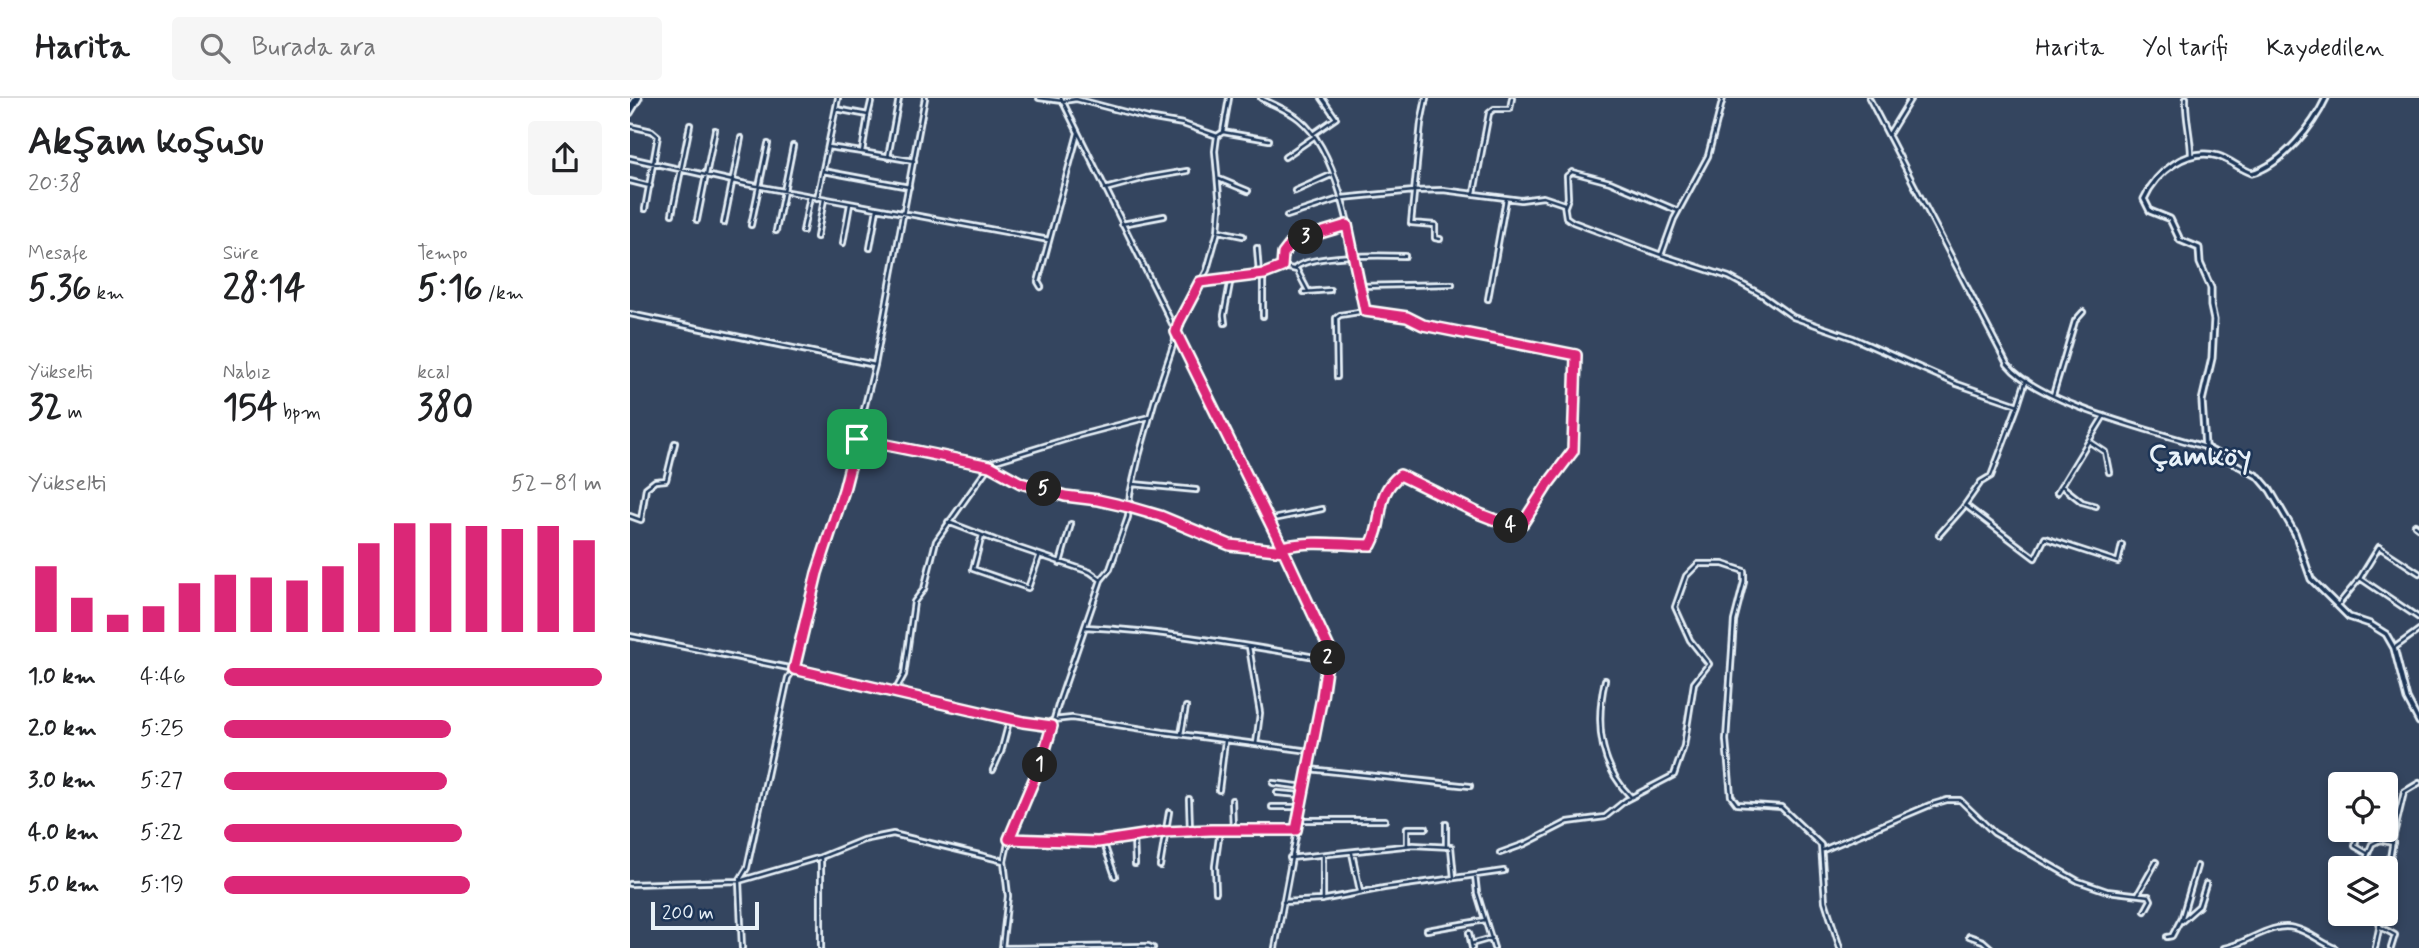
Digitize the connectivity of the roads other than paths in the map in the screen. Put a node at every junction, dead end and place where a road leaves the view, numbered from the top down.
1 (637, 98) edge
2 (838, 98) edge
3 (872, 98) edge
4 (899, 98) edge
5 (924, 98) edge
6 (1039, 98) edge
7 (1229, 98) edge
8 (1261, 98) edge
9 (1322, 98) edge
10 (1426, 98) edge
11 (1512, 98) edge
12 (1723, 98) edge
13 (1870, 98) edge
14 (1910, 98) edge
15 (2186, 98) edge
16 (2326, 98) edge
17 (1062, 99) edge
18 (836, 109) junction
19 (630, 110) edge
20 (868, 115) junction
21 (690, 125) dead end
22 (630, 126) edge
23 (715, 130) dead end
24 (1223, 132) junction
25 (1078, 133) junction
26 (1889, 134) junction
27 (1217, 136) junction
28 (1313, 136) junction
29 (741, 138) dead end
30 (1269, 140) dead end
31 (768, 144) dead end
32 (793, 146) dead end
33 (828, 147) junction
34 (862, 152) junction
35 (2191, 155) junction
36 (888, 157) junction
37 (1286, 157) dead end
38 (630, 158) edge
39 (914, 161) junction
40 (654, 163) junction
41 (681, 169) junction
42 (1187, 171) dead end
43 (823, 172) junction
44 (1332, 174) junction
45 (706, 175) junction
46 (1218, 179) junction
47 (630, 181) edge
48 (732, 181) junction
49 (650, 186) junction
50 (758, 186) junction
51 (909, 187) junction
52 (1105, 189) junction
53 (785, 191) junction
54 (1248, 191) dead end
55 (1295, 191) dead end
56 (1414, 191) junction
57 (1474, 194) junction
58 (810, 196) junction
59 (817, 198) junction
60 (1342, 198) junction
61 (824, 199) junction
62 (1506, 199) junction
63 (850, 204) junction
64 (1565, 206) junction
65 (645, 209) dead end
66 (877, 209) junction
67 (1679, 211) junction
68 (672, 214) dead end
69 (904, 214) junction
70 (1164, 216) dead end
71 (1287, 216) dead end
72 (697, 220) dead end
73 (724, 223) dead end
74 (1122, 224) junction
75 (751, 225) dead end
76 (1347, 225) junction
77 (776, 231) dead end
78 (803, 231) dead end
79 (1219, 231) junction
80 (1243, 236) dead end
81 (817, 237) dead end
82 (1440, 239) dead end
83 (1049, 240) junction
84 (844, 243) dead end
85 (870, 248) dead end
86 (1257, 248) dead end
87 (1354, 255) junction
88 (1661, 255) junction
89 (1405, 256) dead end
90 (1282, 267) junction
91 (1295, 268) junction
92 (1261, 274) junction
93 (1231, 278) junction
94 (1200, 282) junction
95 (1452, 284) dead end
96 (1360, 286) junction
97 (1041, 287) dead end
98 (1330, 290) dead end
99 (1488, 299) dead end
100 (1365, 311) junction
101 (2083, 312) dead end
102 (630, 314) edge
103 (1263, 316) dead end
104 (1225, 323) dead end
105 (1176, 332) junction
106 (875, 365) junction
107 (1337, 377) dead end
108 (2026, 380) junction
109 (2053, 395) junction
110 (2018, 405) junction
111 (1150, 416) junction
112 (2104, 416) junction
113 (857, 439) junction
114 (2089, 441) junction
115 (676, 443) dead end
116 (2205, 447) junction
117 (990, 466) junction
118 (2109, 472) dead end
119 (1133, 484) junction
120 (2062, 486) junction
121 (1196, 490) dead end
122 (2057, 493) dead end
123 (1965, 505) junction
124 (2096, 506) dead end
125 (1129, 507) junction
126 (1322, 509) dead end
127 (630, 516) edge
128 (1268, 520) junction
129 (948, 522) junction
130 (1072, 524) dead end
131 (982, 535) junction
132 (1939, 535) dead end
133 (2122, 545) dead end
134 (1283, 549) junction
135 (1039, 556) junction
136 (1060, 563) junction
137 (2419, 573) edge
138 (2360, 578) junction
139 (1101, 580) junction
140 (2338, 604) junction
141 (2419, 618) edge
142 (1085, 626) junction
143 (2419, 630) edge
144 (630, 636) edge
145 (1249, 647) junction
146 (2394, 648) junction
147 (1328, 659) junction
148 (794, 669) junction
149 (1605, 680) dead end
150 (894, 693) junction
151 (1186, 707) dead end
152 (1010, 719) junction
153 (1054, 720) junction
154 (2419, 722) edge
155 (1052, 726) junction
156 (1181, 734) junction
157 (1225, 740) junction
158 (1256, 744) junction
159 (1311, 751) junction
160 (1309, 769) junction
161 (993, 770) dead end
162 (1273, 783) dead end
163 (2419, 783) edge
164 (1470, 786) dead end
165 (1305, 787) junction
166 (1219, 790) dead end
167 (1277, 793) dead end
168 (1303, 795) junction
169 (1632, 798) junction
170 (1189, 799) dead end
171 (1232, 800) dead end
172 (1272, 807) dead end
173 (1301, 807) junction
174 (1169, 812) dead end
175 (1298, 820) junction
176 (1385, 820) dead end
177 (1446, 824) dead end
178 (1426, 828) dead end
179 (1220, 830) junction
180 (1233, 830) junction
181 (1296, 830) junction
182 (1190, 831) junction
183 (1164, 832) junction
184 (1134, 835) junction
185 (1009, 839) junction
186 (1102, 841) junction
187 (2356, 842) edge
188 (2393, 843) junction
189 (1407, 846) junction
190 (1446, 847) junction
191 (1823, 850) junction
192 (1352, 853) junction
193 (1500, 853) dead end
194 (2367, 853) junction
195 (1323, 855) junction
196 (2366, 856) edge
197 (2391, 856) edge
198 (821, 857) junction
199 (1290, 858) junction
200 (1004, 861) junction
201 (2156, 862) dead end
202 (1135, 864) dead end
203 (1160, 866) dead end
204 (2197, 866) dead end
205 (1504, 871) dead end
206 (1475, 875) junction
207 (1115, 876) dead end
208 (1454, 878) junction
209 (739, 881) junction
210 (630, 884) edge
211 (2206, 884) dead end
212 (1216, 892) dead end
213 (1360, 892) junction
214 (2138, 894) junction
215 (1322, 900) junction
216 (1283, 902) junction
217 (2145, 911) dead end
218 (1485, 919) junction
219 (2180, 922) junction
220 (2379, 926) joint
221 (1427, 930) dead end
222 (1469, 933) dead end
223 (1969, 936) dead end
224 (2167, 937) dead end
225 (1492, 938) junction
226 (1471, 946) edge
227 (1148, 947) edge
228 (742, 948) edge
229 (821, 948) edge
230 (1002, 948) edge
231 (1079, 948) edge
232 (1114, 948) edge
233 (1153, 948) edge
234 (1275, 948) edge
235 (1494, 948) edge
236 (1840, 948) edge
237 (1991, 948) edge
238 (2224, 948) edge
239 (2335, 948) edge
240 (2375, 948) edge
241 (2390, 948) edge

1 - 19 street
2 - 18 street
3 - 20 street
4 - 36 street
5 - 39 street
6 - 17 street
7 - 24 street
8 - 28 street
9 - 28 street
10 - 56 street
11 - 57 street
12 - 67 street
13 - 26 street
14 - 26 street
15 - 35 street
16 - 35 street
17 - 25 street
17 - 27 street
18 - 20 street
18 - 33 street
20 - 34 street
21 - 41 street
22 - 40 street
23 - 45 street
24 - 27 street
24 - 30 street
25 - 52 street
25 - 83 street
26 - 108 street
27 - 46 street
28 - 37 street
28 - 44 street
29 - 48 street
31 - 50 street
32 - 53 street
33 - 34 street
33 - 43 street
34 - 36 street
35 - 116 street
36 - 39 street
38 - 40 street
39 - 51 street
40 - 41 street
40 - 49 street
41 - 45 street
41 - 68 street
42 - 52 street
43 - 51 street
43 - 59 street
44 - 55 street
44 - 60 street
45 - 48 street
45 - 72 street
46 - 54 street
46 - 79 street
47 - 49 street
48 - 50 street
48 - 73 street
49 - 65 street
50 - 53 street
50 - 75 street
51 - 69 street
52 - 74 street
53 - 58 street
53 - 77 street
56 - 57 street
56 - 60 street
56 - 82 street
57 - 62 street
58 - 59 street
58 - 78 street
59 - 61 street
60 - 71 street
60 - 76 street
61 - 63 street
61 - 81 street
62 - 64 street
62 - 99 street
63 - 66 street
63 - 84 street
64 - 67 street
64 - 88 street
66 - 69 street
66 - 85 street
67 - 88 street
69 - 83 street
69 - 106 street
70 - 74 street
74 - 105 street
76 - 87 street
76 - 90 street
79 - 80 street
79 - 94 street
83 - 97 street
86 - 92 street
87 - 89 street
87 - 91 street
87 - 96 street
88 - 110 street
90 - 91 street
90 - 92 street
91 - 98 street
92 - 93 street
92 - 103 street
93 - 94 street
93 - 104 street
94 - 105 street
95 - 96 street
96 - 100 street
100 - 107 street
100 - 134 street
101 - 109 street
102 - 106 street
105 - 111 street
105 - 128 street
106 - 113 street
108 - 109 street
108 - 110 street
109 - 112 street
110 - 123 street
111 - 117 street
111 - 119 street
112 - 114 street
112 - 116 street
113 - 117 street
113 - 148 street
114 - 118 street
114 - 120 street
115 - 127 street
116 - 140 street
117 - 125 street
117 - 129 street
119 - 121 street
119 - 125 street
120 - 122 street
120 - 124 street
123 - 132 street
123 - 133 street
125 - 134 street
125 - 139 street
126 - 128 street
128 - 134 street
129 - 131 street
129 - 150 street
130 - 136 street
131 - 135 street
131 - 135 street
134 - 147 street
135 - 136 street
136 - 139 street
137 - 138 street
138 - 140 street
138 - 141 street
139 - 142 street
140 - 146 street
142 - 145 street
142 - 153 street
143 - 146 street
144 - 148 street
145 - 147 street
145 - 158 street
146 - 154 street
147 - 159 street
148 - 150 street
148 - 209 street
149 - 169 street
150 - 152 street
151 - 156 street
152 - 155 street
152 - 161 street
153 - 155 street
153 - 156 street
155 - 185 street
156 - 157 street
157 - 158 street
157 - 166 street
158 - 159 street
159 - 160 street
160 - 164 street
160 - 165 street
162 - 165 street
163 - 188 street
165 - 168 street
167 - 168 street
168 - 173 street
169 - 191 street
169 - 193 street
170 - 182 street
171 - 180 street
172 - 173 street
173 - 175 street
174 - 183 street
175 - 176 street
175 - 181 street
177 - 190 street
178 - 189 street
179 - 180 street
179 - 182 street
179 - 212 street
180 - 181 street
181 - 199 street
182 - 183 street
183 - 184 street
183 - 203 street
184 - 186 street
184 - 202 street
185 - 186 street
185 - 200 street
186 - 207 street
187 - 194 street
188 - 194 street
188 - 197 street
189 - 190 street
189 - 192 street
190 - 208 street
191 - 214 street
191 - 236 street
192 - 195 street
192 - 213 street
194 - 196 street
195 - 199 street
195 - 215 street
198 - 200 street
198 - 209 street
198 - 229 street
199 - 216 street
200 - 230 street
201 - 214 street
204 - 219 street
205 - 206 street
206 - 208 street
206 - 218 street
208 - 213 street
209 - 210 street
209 - 228 street
211 - 219 street
213 - 215 street
214 - 217 street
215 - 216 street
216 - 234 street
218 - 221 street
218 - 225 street
219 - 224 street
220 - 240 street
220 - 241 street
222 - 226 street
223 - 237 street
225 - 226 street
225 - 235 street
227 - 232 street
227 - 233 street
230 - 231 street
231 - 232 street
238 - 239 street

